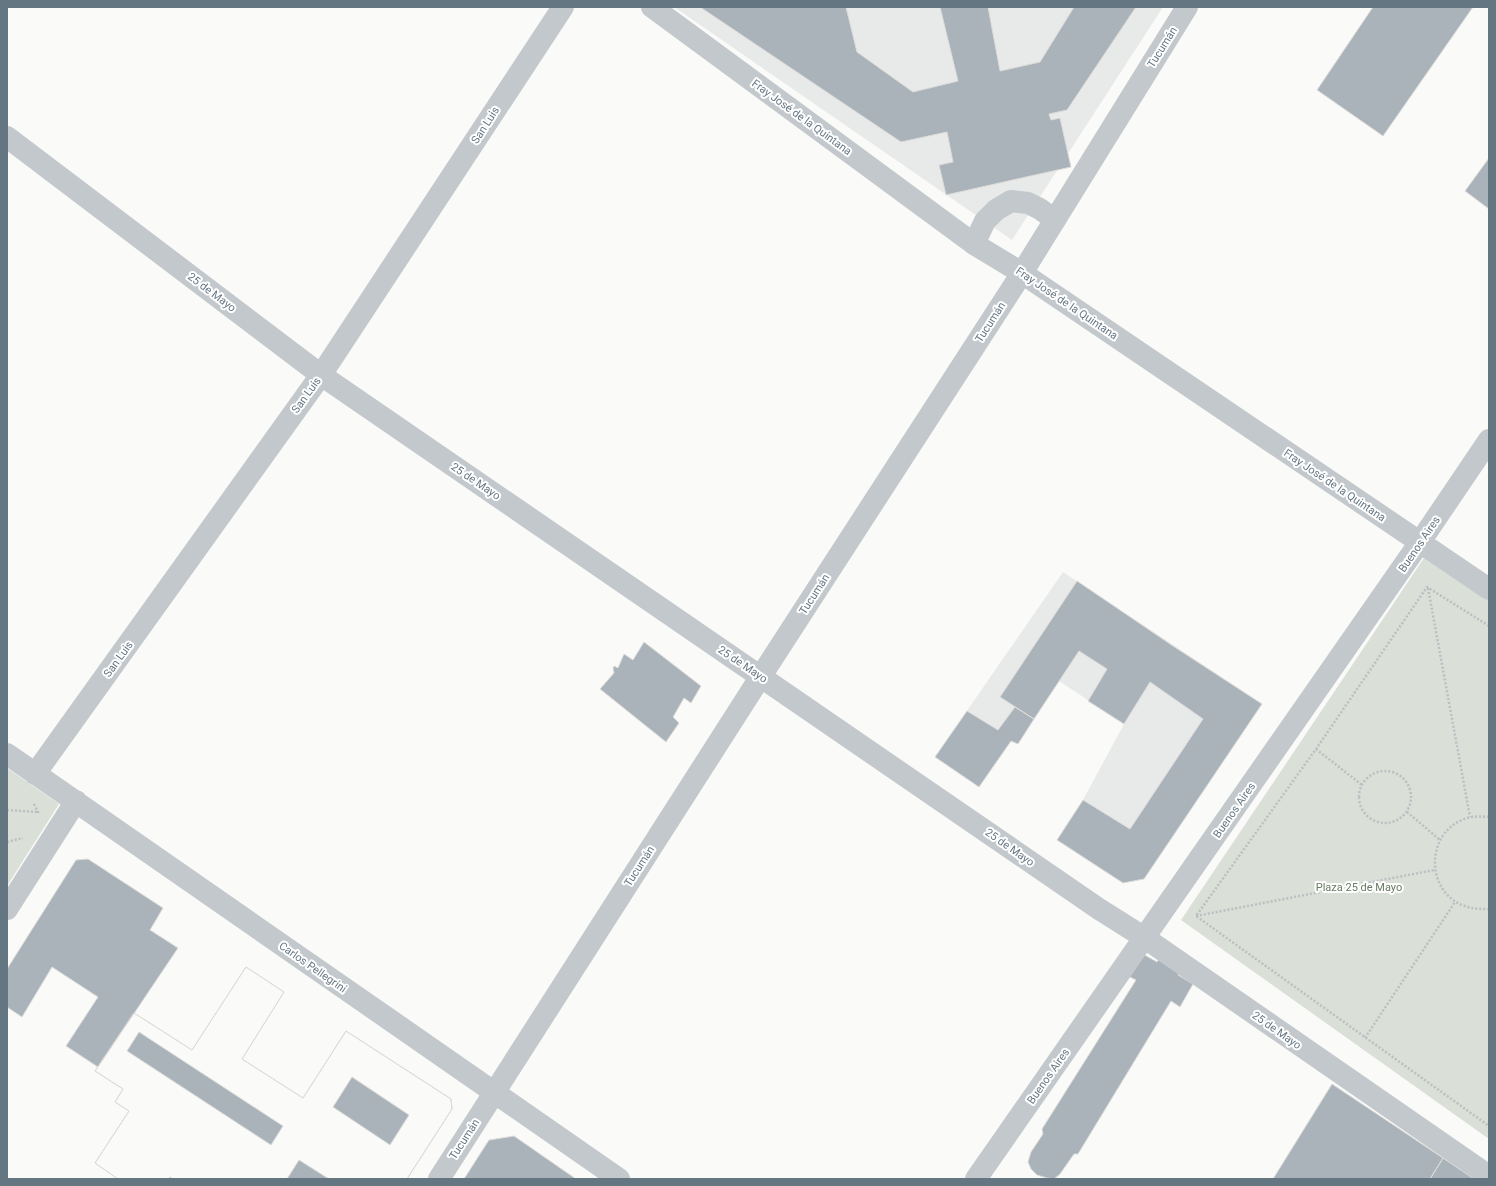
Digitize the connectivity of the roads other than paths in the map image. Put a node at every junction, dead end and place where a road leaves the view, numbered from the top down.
1 (563, 7) edge
2 (652, 7) edge
3 (1187, 7) edge
4 (7, 137) edge
5 (1055, 220) junction
6 (974, 244) junction
7 (1022, 273) junction
8 (321, 375) junction
9 (1489, 440) edge
10 (1420, 542) junction
11 (1489, 589) edge
12 (761, 676) junction
13 (7, 754) edge
14 (35, 774) junction
15 (76, 801) junction
16 (7, 909) edge
17 (1145, 938) junction
18 (494, 1093) junction
19 (1489, 1176) edge
20 (439, 1179) edge
21 (619, 1179) edge
22 (976, 1179) edge

1 - 8 street, San Luis
2 - 6 street, Fray José de la Quintana
3 - 5 street, Tucumán
4 - 8 street, 25 de Mayo
5 - 6 street
5 - 7 street, Tucumán
6 - 7 street, Fray José de la Quintana
7 - 10 street, Fray José de la Quintana
7 - 12 street, Tucumán
8 - 12 street, 25 de Mayo
8 - 14 street, San Luis
9 - 10 street, Buenos Aires
10 - 11 street, Fray José de la Quintana
10 - 17 street, Buenos Aires
12 - 17 street, 25 de Mayo
12 - 18 street, Tucumán
13 - 14 street, Carlos Pellegrini
14 - 15 street, Carlos Pellegrini
15 - 16 street
15 - 18 street, Carlos Pellegrini
17 - 19 street, 25 de Mayo
17 - 22 street, Buenos Aires
18 - 20 street, Tucumán
18 - 21 street, Carlos Pellegrini

